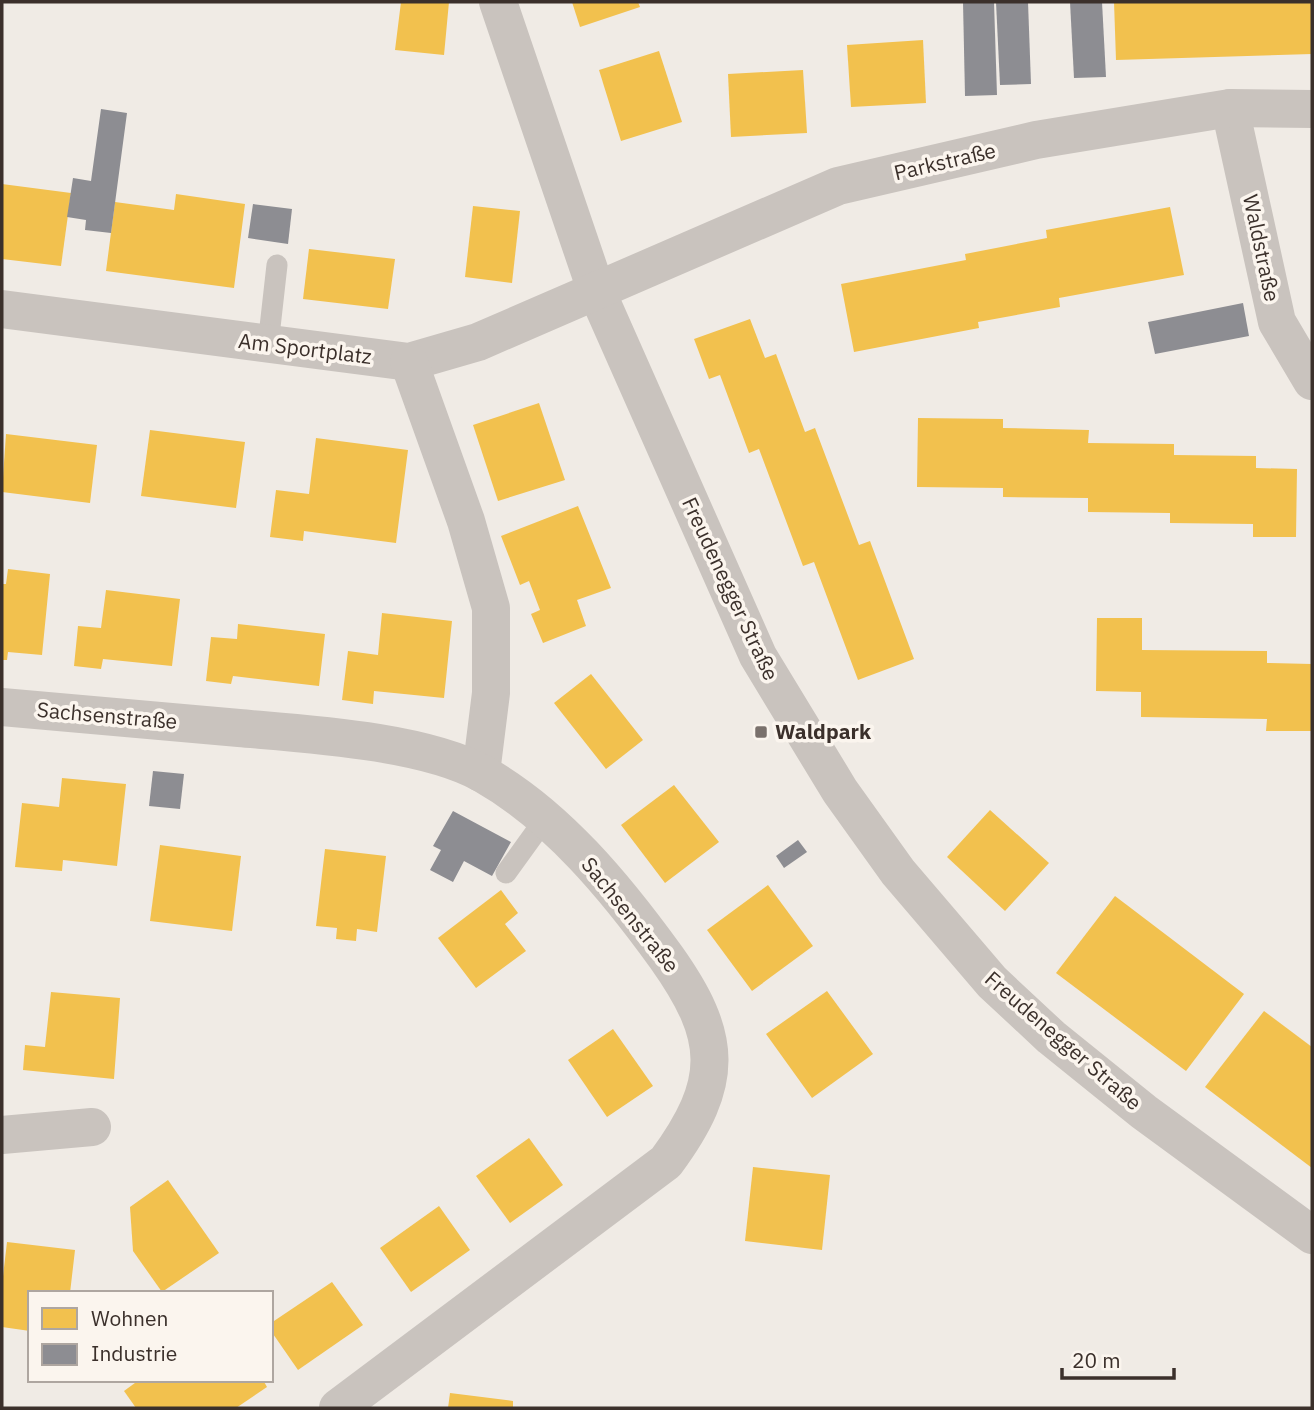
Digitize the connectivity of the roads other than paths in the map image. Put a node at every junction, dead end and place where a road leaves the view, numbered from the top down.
1 (498, 2) edge
2 (1230, 108) junction
3 (1312, 108) edge
4 (277, 265) dead end
5 (596, 290) junction
6 (2, 309) edge
7 (268, 345) junction
8 (409, 362) junction
9 (1312, 381) edge
10 (2, 707) edge
11 (481, 773) junction
12 (545, 819) junction
13 (506, 873) dead end
14 (92, 1127) dead end
15 (2, 1135) edge
16 (1312, 1236) edge
17 (338, 1408) edge

1 - 5 street, Freudenegger Straße
2 - 3 street, Parkstraße
2 - 5 street, Parkstraße
2 - 9 street, Waldstraße
4 - 7 lane
5 - 8 street, Am Sportplatz
5 - 16 street, Freudenegger Straße
6 - 7 street, Am Sportplatz
7 - 8 street, Am Sportplatz
8 - 11 street
10 - 11 street, Sachsenstraße
11 - 12 street, Sachsenstraße
12 - 13 lane
12 - 17 street, Sachsenstraße
14 - 15 street

